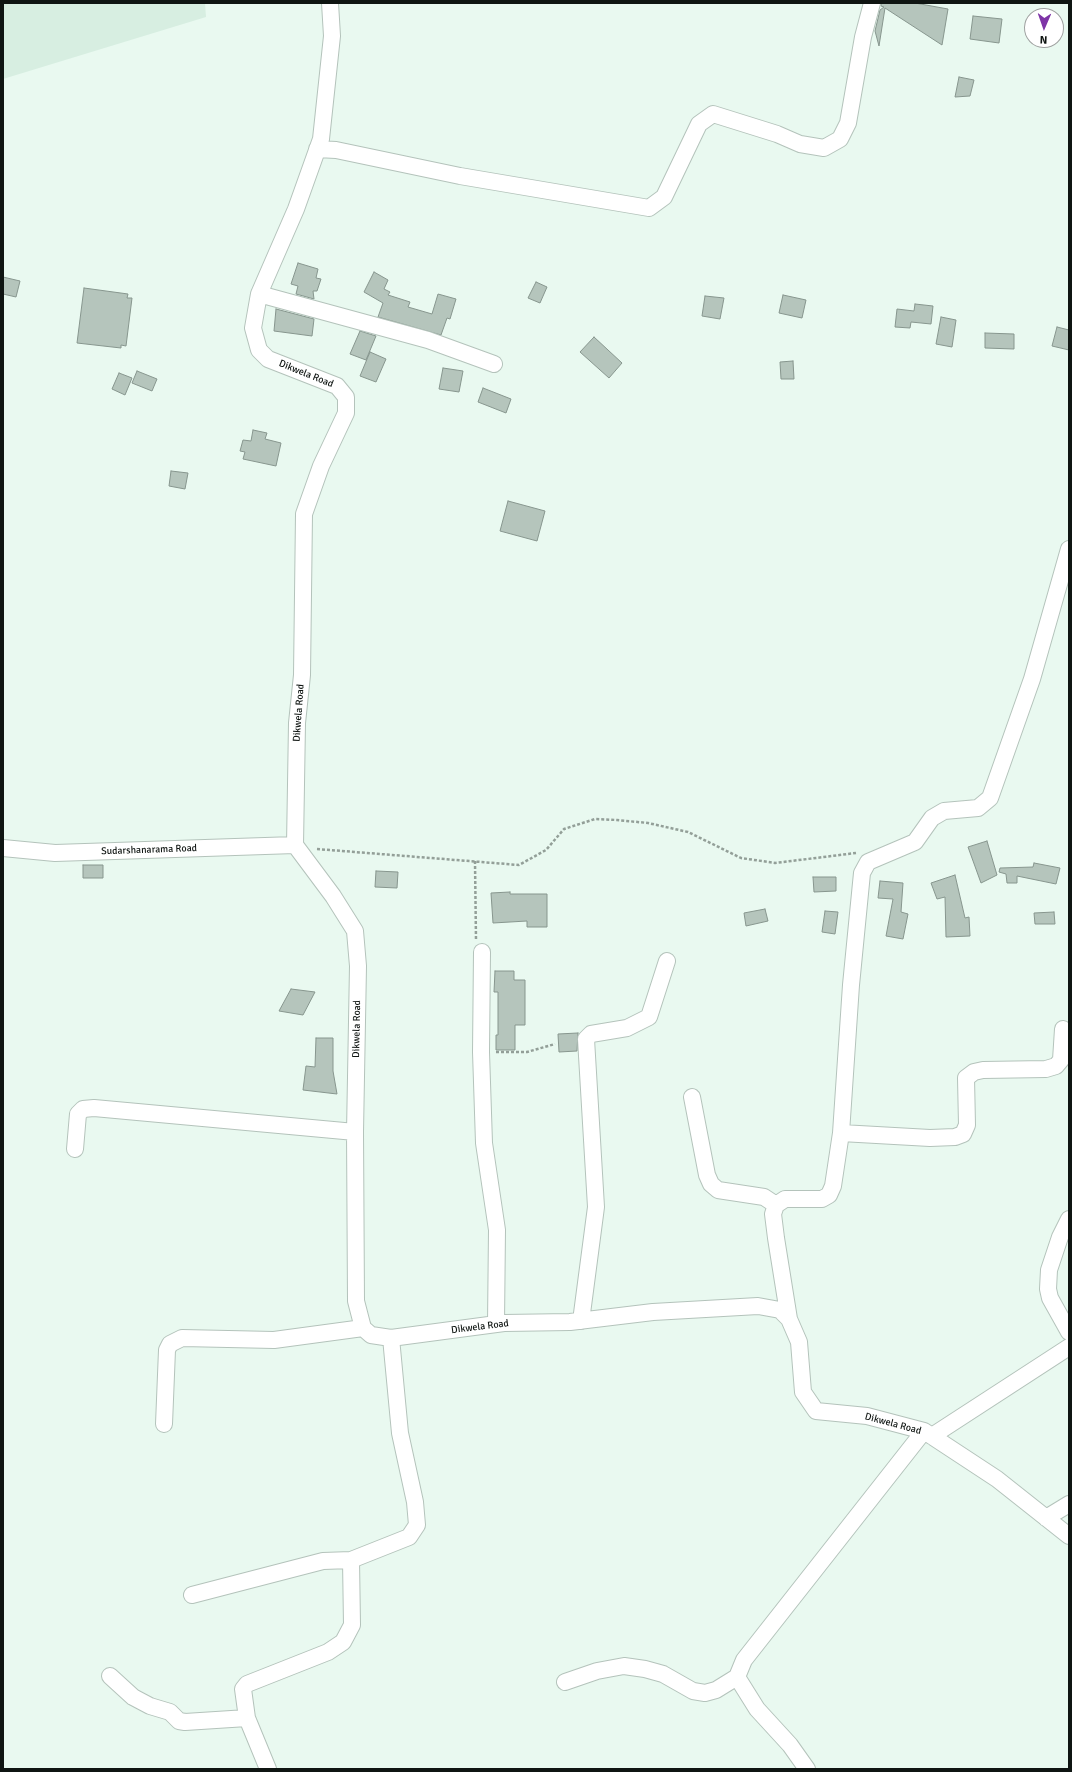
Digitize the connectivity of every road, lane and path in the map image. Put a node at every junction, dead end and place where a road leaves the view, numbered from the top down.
1 (330, 3) edge
2 (872, 3) edge
3 (317, 149) junction
4 (259, 294) junction
5 (494, 364) dead end
6 (1069, 549) edge
7 (295, 845) junction
8 (3, 848) edge
9 (863, 851) dead end
10 (475, 861) junction
11 (482, 952) joint
12 (668, 961) dead end
13 (1063, 1029) dead end
14 (554, 1044) dead end
15 (481, 1052) junction
16 (692, 1097) dead end
17 (355, 1132) junction
18 (841, 1133) junction
19 (75, 1149) dead end
20 (776, 1205) junction
21 (1069, 1219) edge
22 (789, 1319) junction
23 (581, 1321) junction
24 (496, 1324) junction
25 (363, 1328) junction
26 (1069, 1332) edge
27 (391, 1338) junction
28 (1069, 1347) edge
29 (164, 1424) dead end
30 (928, 1434) junction
31 (1069, 1504) edge
32 (1046, 1518) junction
33 (1069, 1536) edge
34 (351, 1560) junction
35 (192, 1595) dead end
36 (110, 1676) dead end
37 (737, 1677) junction
38 (565, 1682) dead end
39 (247, 1718) junction
40 (268, 1769) edge
41 (807, 1769) edge

1 - 3 street, Dikwela Road
2 - 3 street
3 - 4 street, Dikwela Road
4 - 5 street
4 - 7 street, Dikwela Road
6 - 18 street
7 - 8 street, Sudarshanarama Road
7 - 10 path
7 - 17 street, Dikwela Road
9 - 10 path
10 - 11 path
11 - 15 street
12 - 23 street
13 - 18 street
14 - 15 path
15 - 24 street
16 - 20 street
17 - 19 street
17 - 25 street, Dikwela Road
18 - 20 street
20 - 22 street
21 - 26 street
22 - 23 street, Dikwela Road
22 - 30 street, Dikwela Road
23 - 24 street, Dikwela Road
24 - 27 street, Dikwela Road
25 - 27 street, Dikwela Road
25 - 29 street
27 - 34 street
28 - 30 street
30 - 32 street, Dikwela Road
30 - 37 street
31 - 32 street
32 - 33 street, Dikwela Road
34 - 35 street
34 - 39 street
36 - 39 street
37 - 38 street
37 - 41 street
39 - 40 street

